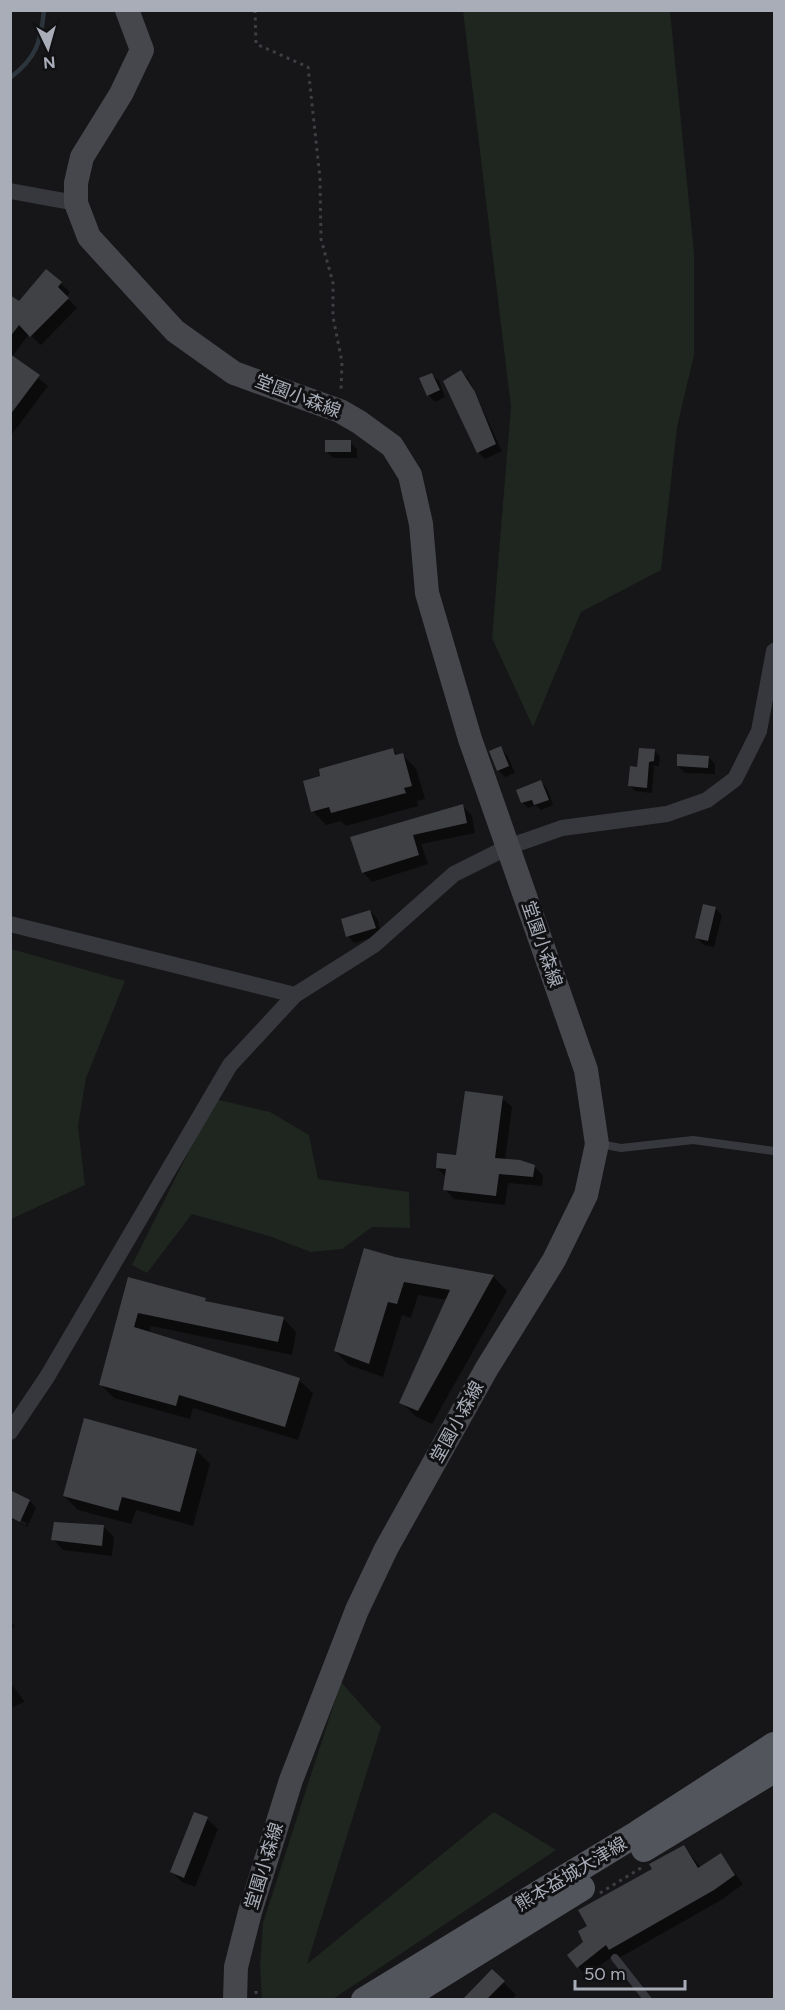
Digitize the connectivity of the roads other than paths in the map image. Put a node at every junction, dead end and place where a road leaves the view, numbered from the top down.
1 (127, 10) edge
2 (10, 191) edge
3 (76, 203) junction
4 (774, 651) edge
5 (507, 847) junction
6 (10, 924) edge
7 (295, 995) junction
8 (597, 1144) junction
9 (774, 1151) edge
10 (10, 1432) edge
11 (774, 1745) edge
12 (774, 1770) edge
13 (615, 1958) dead end
14 (235, 2000) edge
15 (364, 2000) edge
16 (401, 2000) edge
17 (648, 2000) edge

1 - 3 main road, 堂園小森線
2 - 3 street
3 - 5 main road, 堂園小森線
4 - 5 street
5 - 7 street
5 - 8 main road, 堂園小森線
6 - 7 street
7 - 10 street
8 - 9 lane
8 - 14 main road, 堂園小森線
11 - 15 main road, 熊本益城大津線
12 - 16 main road, 熊本益城大津線
13 - 17 lane

